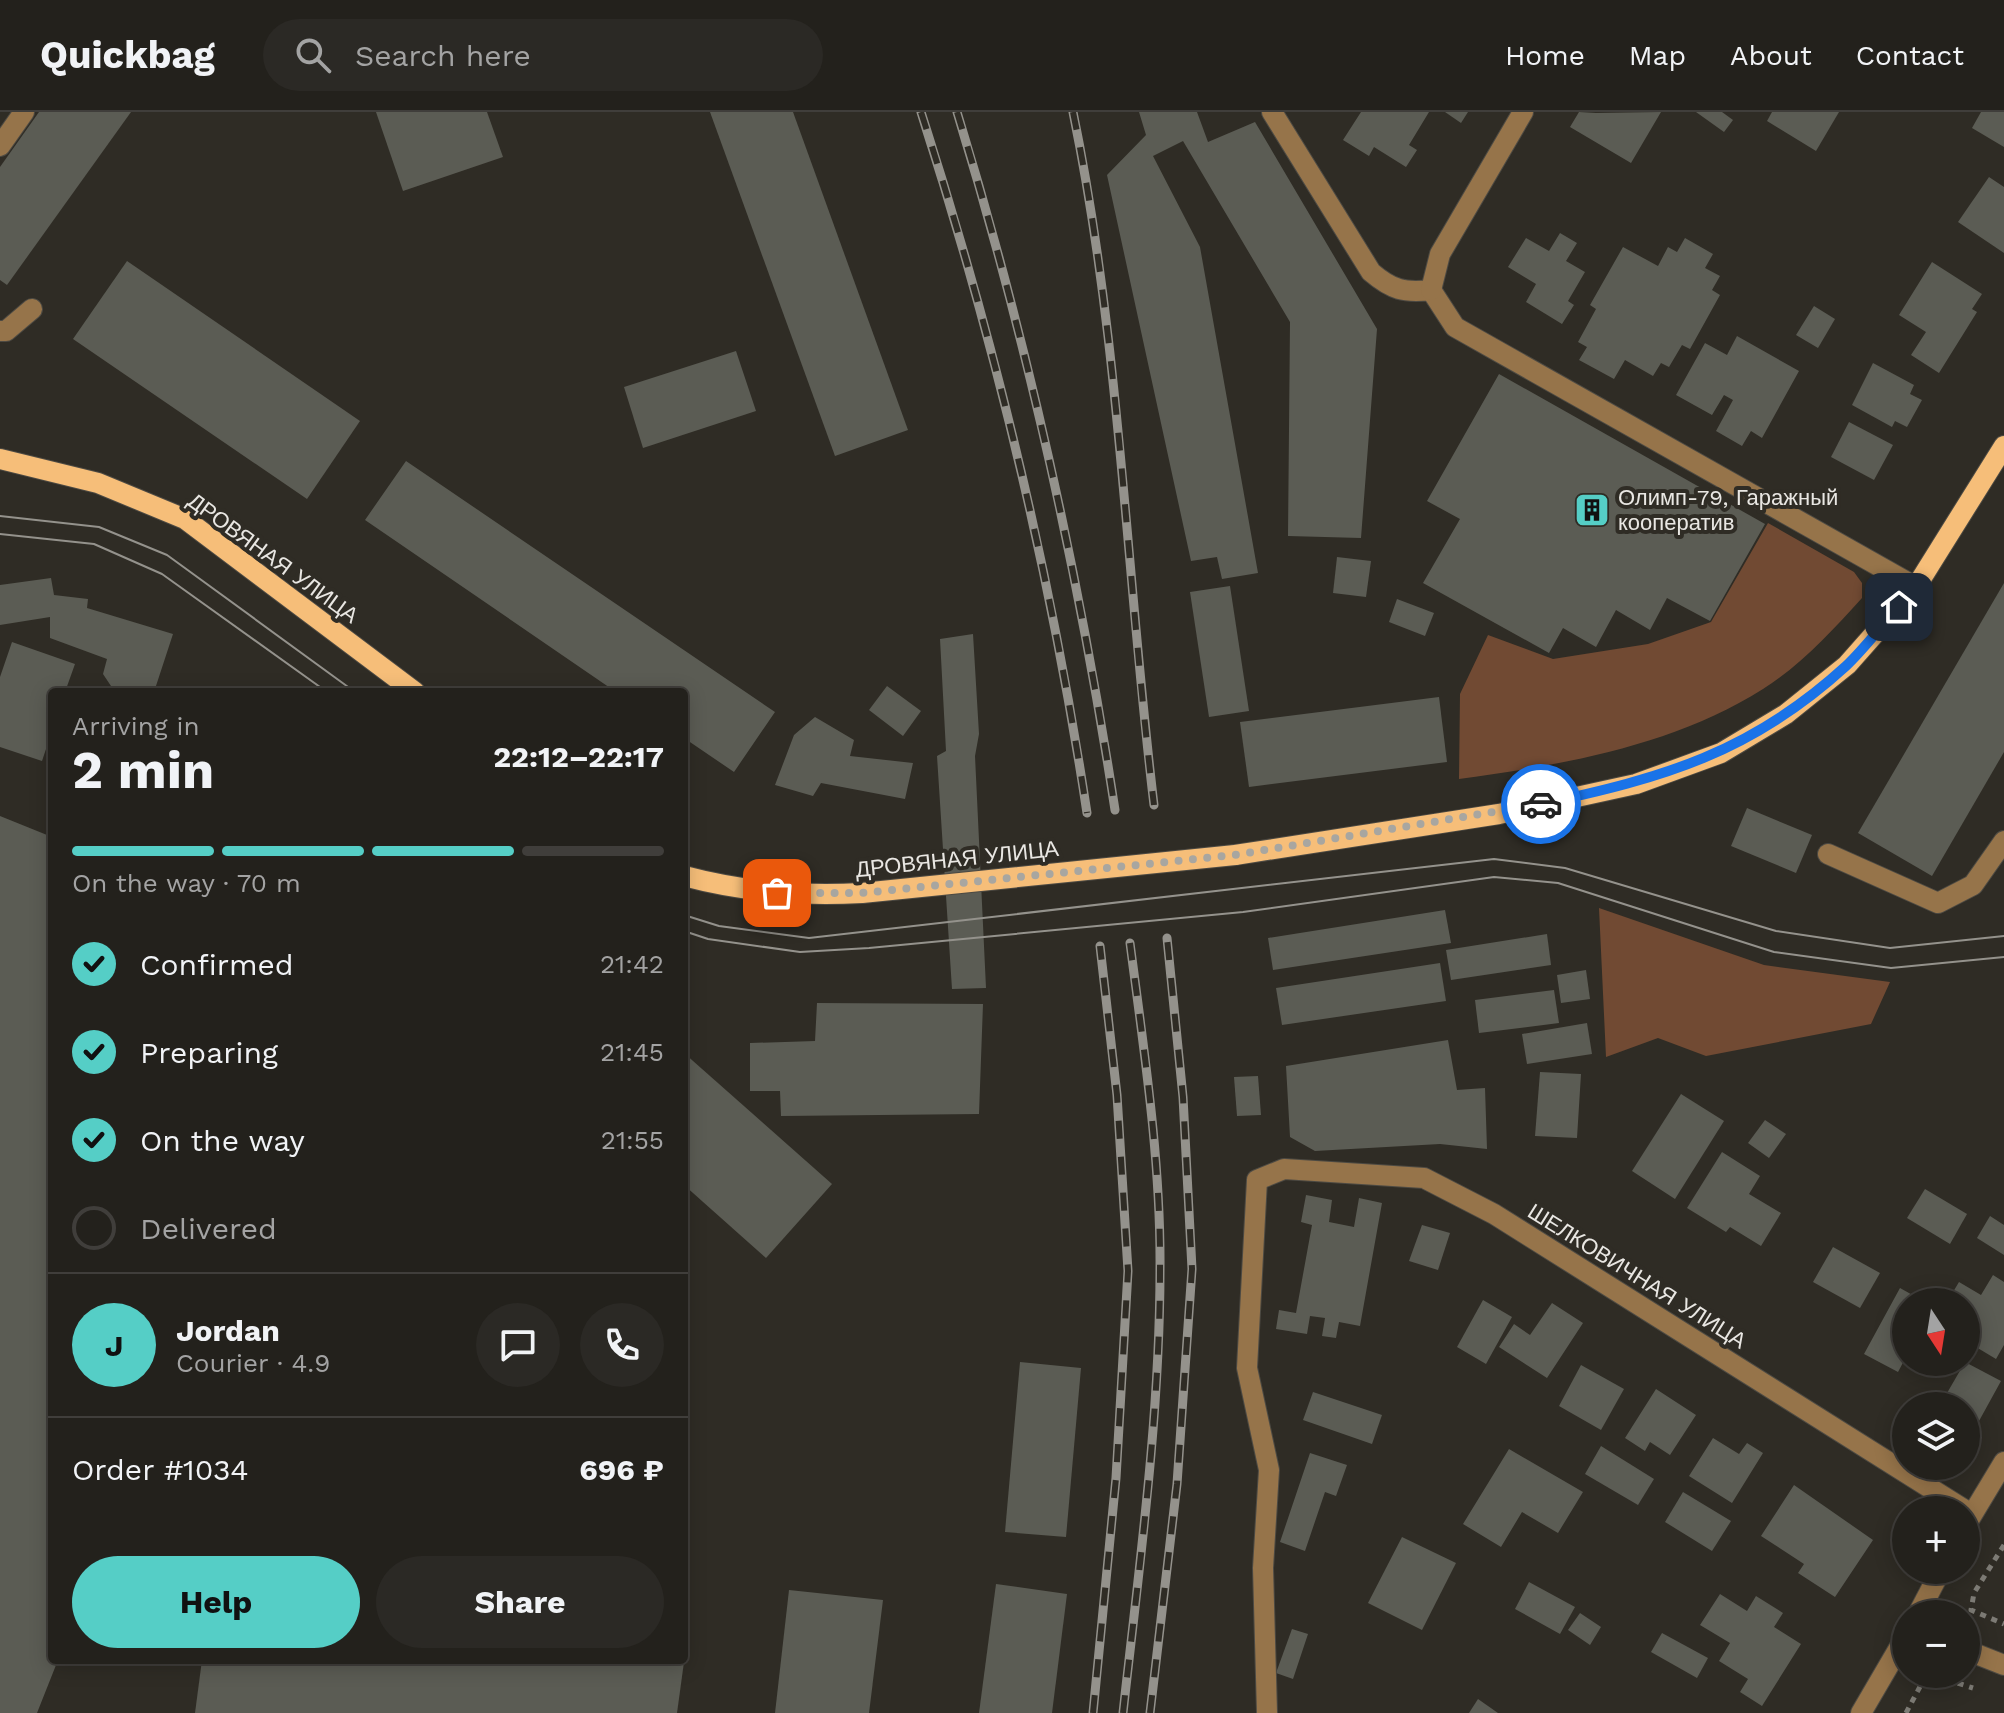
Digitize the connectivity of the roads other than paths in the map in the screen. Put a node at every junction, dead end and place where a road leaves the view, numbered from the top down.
1 (24, 112) edge
2 (1272, 112) edge
3 (1523, 112) edge
4 (0, 146) edge
5 (1431, 290) junction
6 (32, 309) dead end
7 (0, 331) edge
8 (2004, 446) edge
9 (0, 459) edge
10 (1916, 587) junction
11 (410, 688) edge
12 (2004, 841) edge
13 (1828, 854) dead end
14 (688, 877) edge
15 (2004, 1462) edge
16 (1937, 1496) edge
17 (1980, 1496) edge
18 (1980, 1656) edge
19 (1892, 1660) edge
20 (2004, 1665) edge
21 (1267, 1713) edge
22 (1861, 1713) edge

1 - 4 street
2 - 5 street
3 - 5 street
5 - 10 street
6 - 7 street
8 - 10 main road, ДРОВЯНАЯ УЛИЦА
9 - 11 main road, ДРОВЯНАЯ УЛИЦА
10 - 14 main road, ДРОВЯНАЯ УЛИЦА, bridge
12 - 13 street
15 - 17 street
16 - 21 street, ШЕЛКОВИЧНАЯ УЛИЦА
18 - 20 street
19 - 22 street

